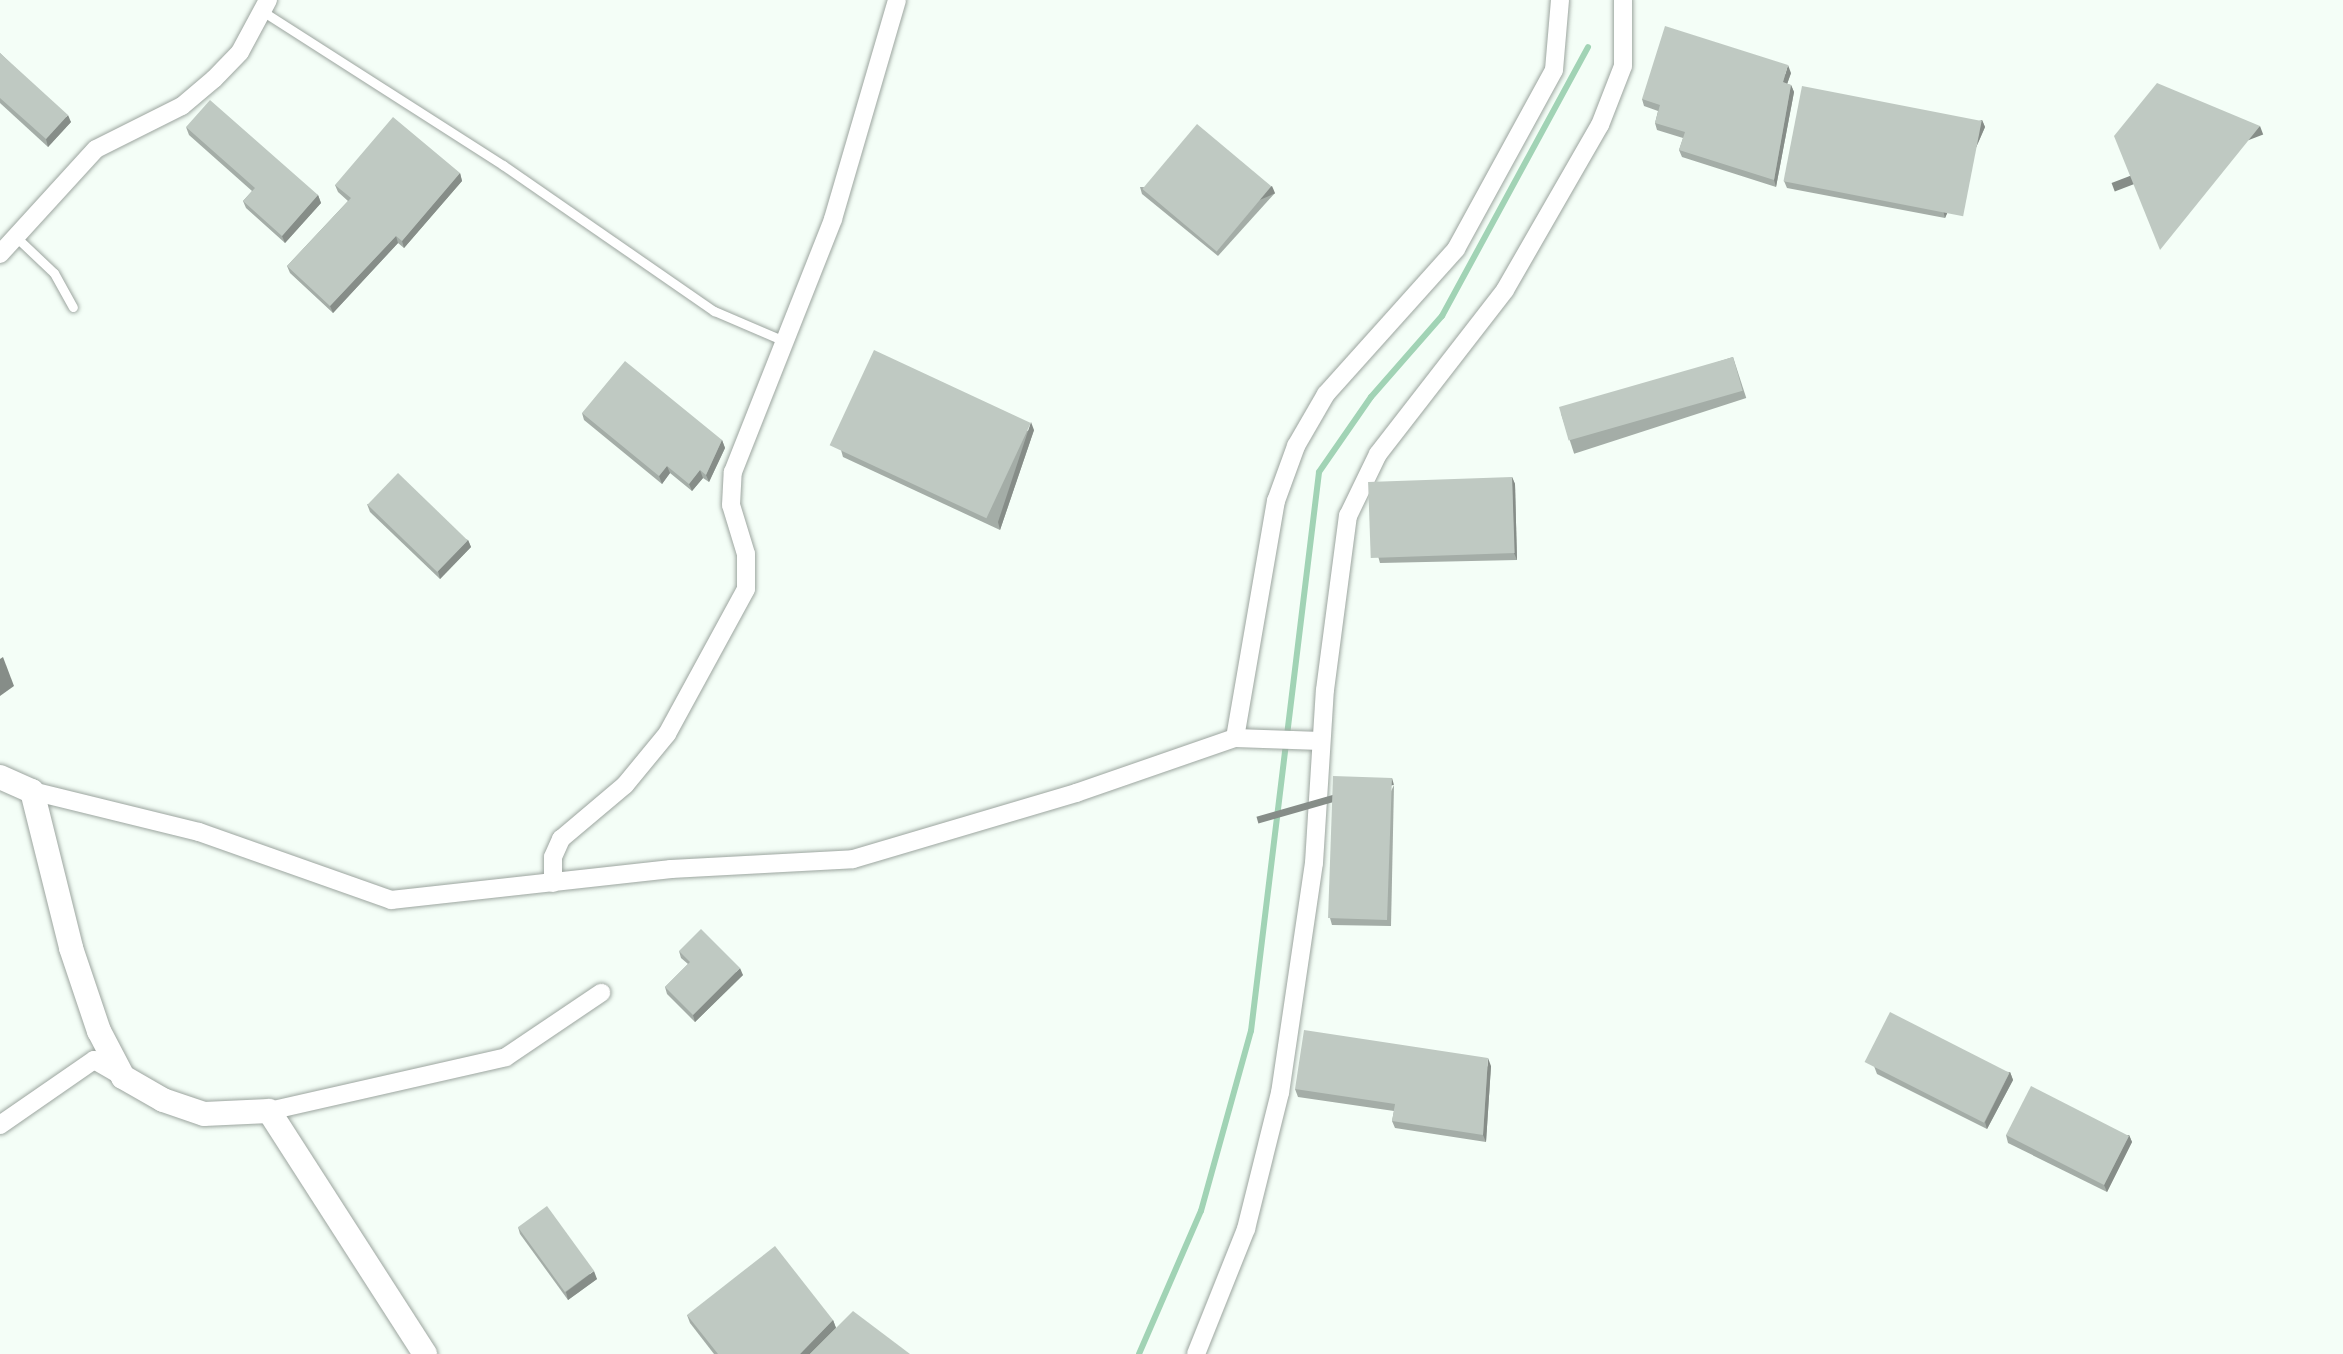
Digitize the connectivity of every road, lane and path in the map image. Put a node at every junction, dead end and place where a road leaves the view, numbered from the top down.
1 (897, 0) edge
2 (1560, 0) edge
3 (1623, 0) edge
4 (265, 6) edge
5 (16, 237) junction
6 (0, 254) edge
7 (73, 307) dead end
8 (784, 341) junction
9 (1235, 738) junction
10 (1313, 739) junction
11 (0, 777) edge
12 (32, 791) junction
13 (553, 883) junction
14 (601, 993) dead end
15 (123, 1077) junction
16 (269, 1111) junction
17 (0, 1125) edge
18 (425, 1354) edge
19 (1196, 1354) edge

1 - 8 street
2 - 9 street
3 - 10 street
4 - 5 street
4 - 8 lane
5 - 6 street
5 - 7 lane
8 - 13 street
9 - 10 street
9 - 13 street
10 - 19 street
11 - 12 street
12 - 13 street
12 - 15 street
14 - 16 street
15 - 16 street
15 - 17 street
16 - 18 street

